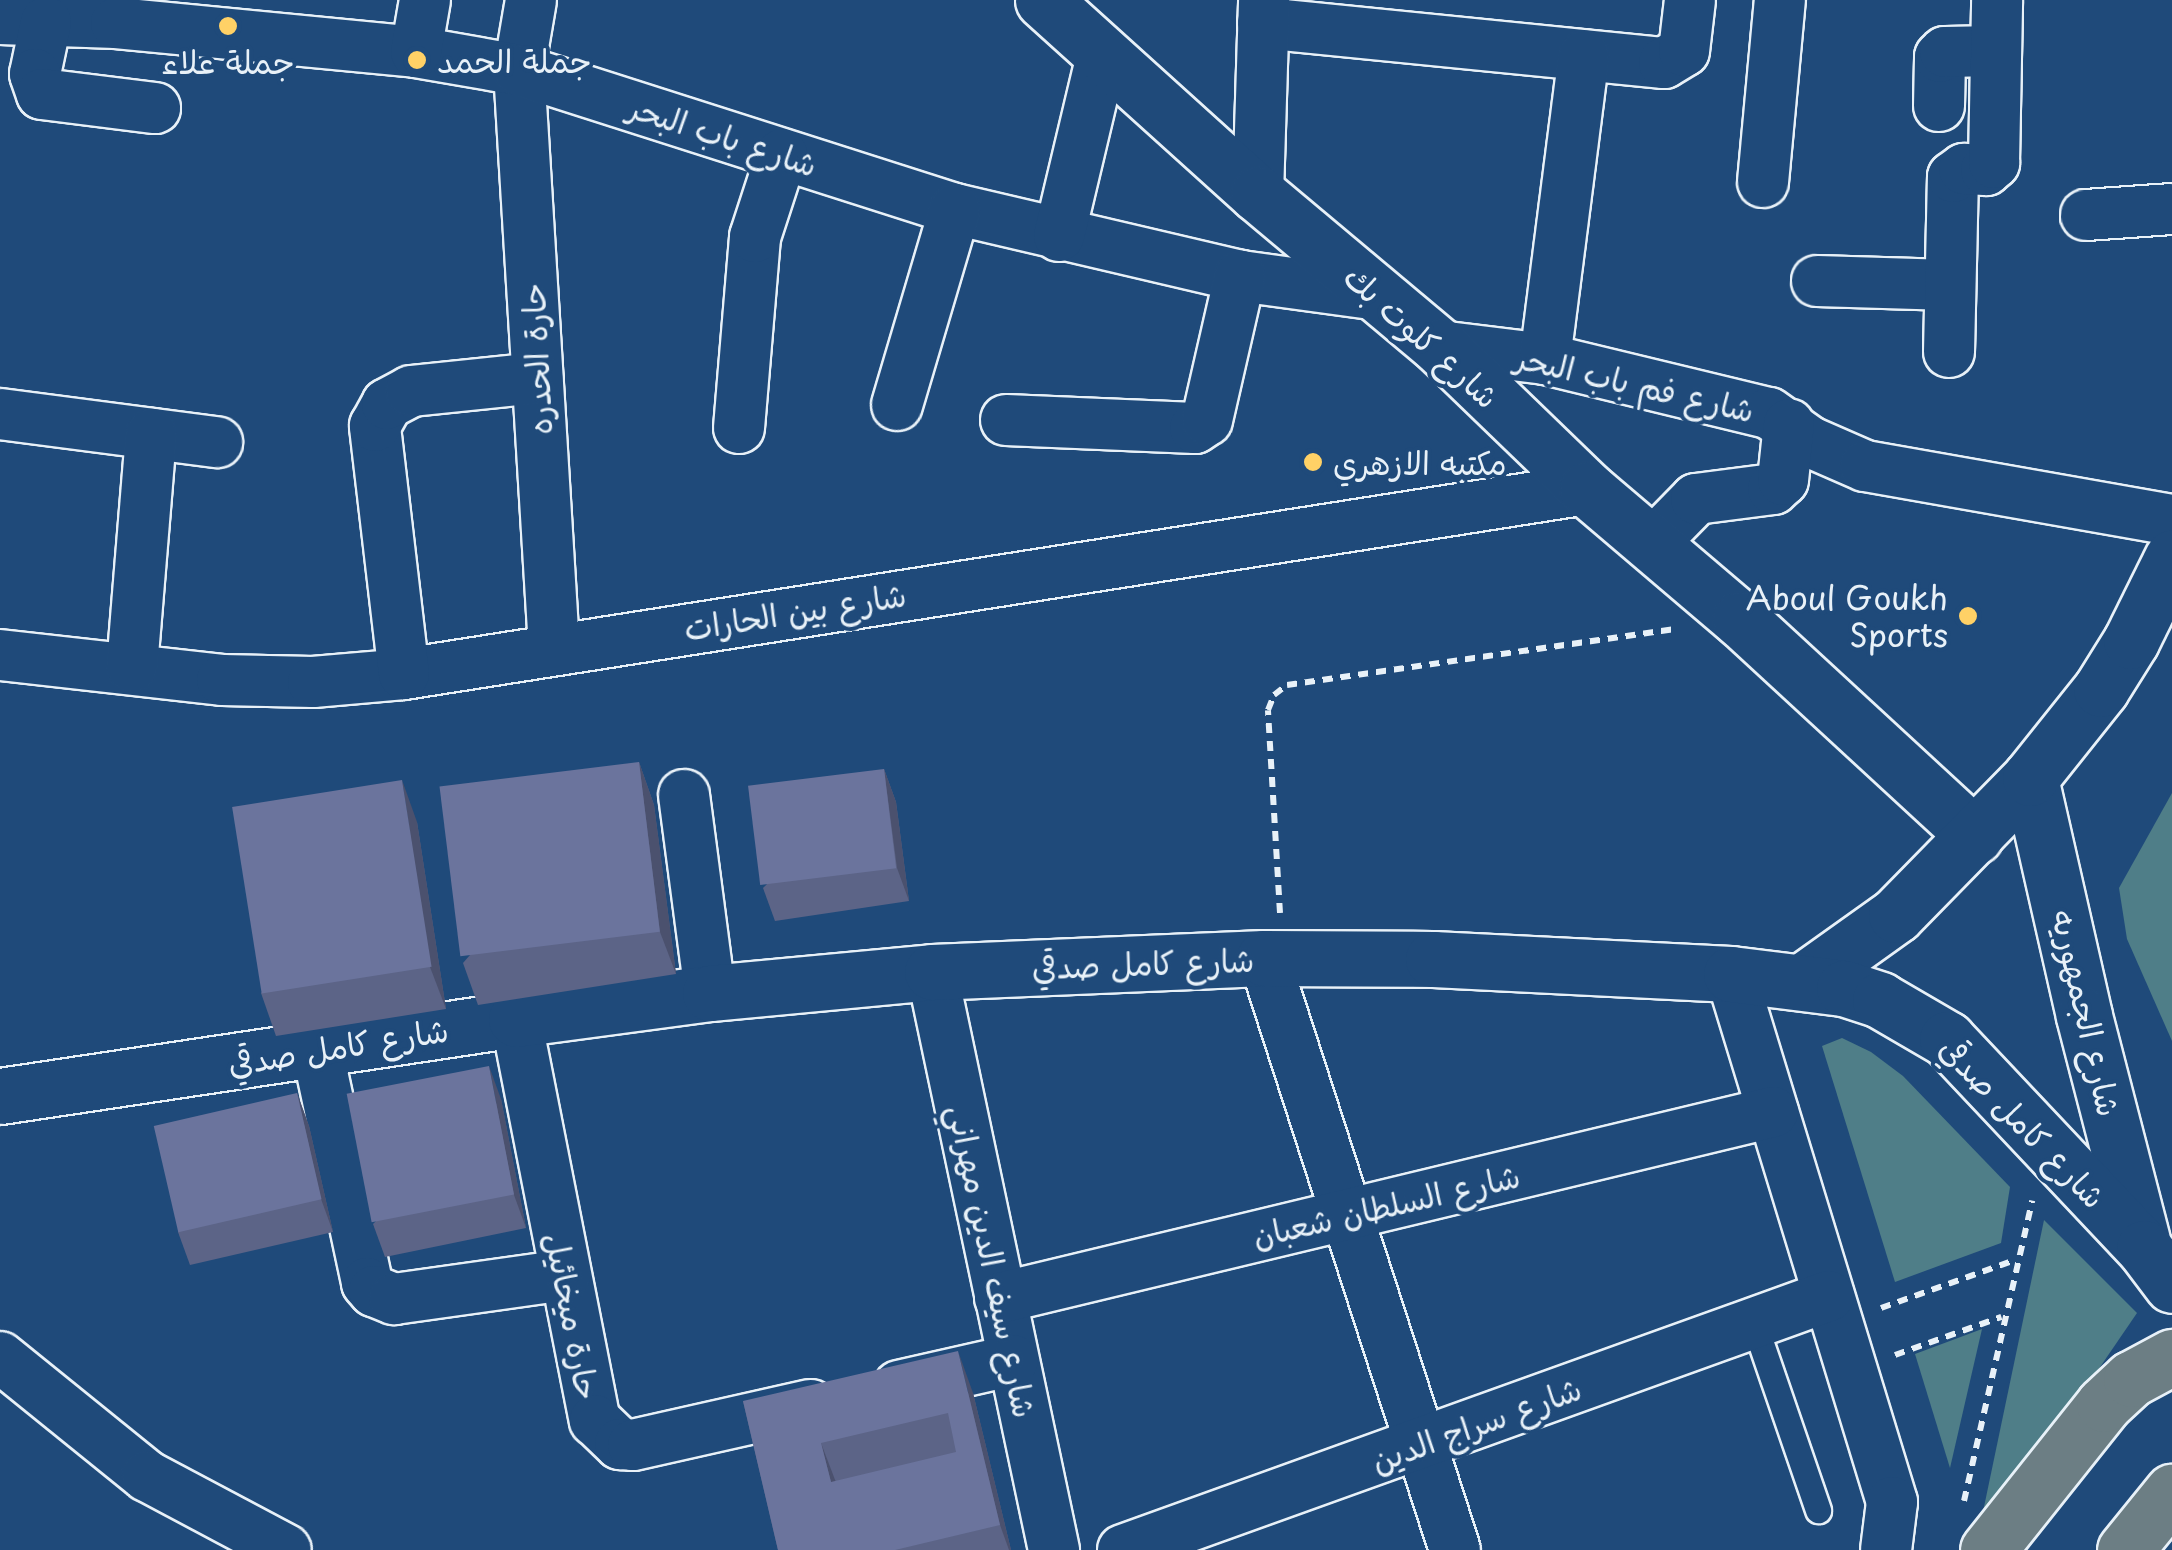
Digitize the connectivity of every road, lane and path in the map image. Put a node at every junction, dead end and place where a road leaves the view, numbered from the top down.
1 (425, 0) edge
2 (531, 0) edge
3 (1043, 0) edge
4 (1690, 0) edge
5 (1780, 0) edge
6 (1997, 0) edge
7 (117, 12) edge
8 (1264, 12) edge
9 (239, 17) edge
10 (23, 20) edge
11 (1996, 51) junction
12 (416, 52) junction
13 (1102, 55) junction
14 (1584, 55) junction
15 (520, 70) junction
16 (1939, 106) dead end
17 (156, 108) dead end
18 (782, 154) junction
19 (1763, 182) dead end
20 (1258, 194) junction
21 (955, 209) junction
22 (2172, 209) edge
23 (2086, 216) dead end
24 (1059, 236) junction
25 (1240, 276) junction
26 (1817, 281) dead end
27 (1950, 286) junction
28 (1378, 295) junction
29 (1439, 346) junction
30 (1949, 352) dead end
31 (1545, 359) junction
32 (537, 378) junction
33 (897, 405) dead end
34 (0, 414) edge
35 (1006, 420) dead end
36 (1789, 424) junction
37 (738, 428) dead end
38 (151, 434) junction
39 (217, 442) dead end
40 (1587, 489) junction
41 (2172, 520) edge
42 (1652, 544) junction
43 (2172, 558) edge
44 (1740, 620) junction
45 (554, 648) junction
46 (0, 655) edge
47 (132, 668) junction
48 (404, 674) junction
49 (2030, 778) junction
50 (684, 795) dead end
51 (1975, 836) junction
52 (1274, 959) junction
53 (932, 972) junction
54 (1731, 974) junction
55 (1806, 980) junction
56 (710, 993) junction
57 (516, 1018) junction
58 (318, 1049) junction
59 (0, 1096) edge
60 (1772, 1112) junction
61 (2047, 1142) junction
62 (1345, 1215) junction
63 (2016, 1259) junction
64 (2158, 1266) edge
65 (564, 1275) junction
66 (1000, 1298) junction
67 (1833, 1310) junction
68 (2002, 1316) junction
69 (1754, 1323) junction
70 (0, 1357) edge
71 (2172, 1357) edge
72 (1013, 1360) junction
73 (1852, 1371) junction
74 (1420, 1444) junction
75 (2172, 1492) edge
76 (1818, 1510) dead end
77 (1975, 1530) edge
78 (286, 1550) edge
79 (1054, 1550) edge
80 (1124, 1550) edge
81 (1455, 1550) edge
82 (1886, 1550) edge
83 (2125, 1550) edge

1 - 12 street
2 - 15 street, حارة الحدره
3 - 13 main road, شارع كلوت بك
4 - 14 street
5 - 19 street
6 - 11 street
7 - 9 street, شارع باب البحر
7 - 10 street, شارع باب البحر
8 - 14 street
8 - 20 street
9 - 12 street, شارع باب البحر
10 - 17 street
11 - 16 street
11 - 27 street
12 - 15 street, شارع باب البحر
13 - 20 main road, شارع كلوت بك
13 - 24 street
14 - 31 street
15 - 18 street, شارع باب البحر
15 - 32 street, حارة الحدره
18 - 21 street, شارع باب البحر
18 - 37 street
20 - 28 main road, شارع كلوت بك
21 - 24 street, شارع باب البحر
21 - 33 street
22 - 23 street
24 - 25 street, شارع باب البحر
25 - 28 street, شارع باب البحر
25 - 35 street
26 - 27 street
27 - 30 street
28 - 29 main road, شارع كلوت بك
29 - 31 street, شارع فم باب البحر
29 - 40 main road, شارع كلوت بك
31 - 36 street, شارع فم باب البحر
32 - 45 street, حارة الحدره
32 - 48 street
34 - 38 street
36 - 41 street, شارع فم باب البحر
36 - 42 street
38 - 39 street
38 - 47 street
40 - 42 main road, شارع كلوت بك
40 - 45 street, شارع بين الحارات
42 - 44 main road, شارع كلوت بك
43 - 49 main road
44 - 51 main road, شارع كلوت بك
44 - 52 path
45 - 48 street, شارع بين الحارات
46 - 47 street, شارع بين الحارات
47 - 48 street, شارع بين الحارات
49 - 51 main road
49 - 64 main road, شارع الجمهوريه
50 - 56 street
51 - 55 main road
52 - 53 main road, شارع كامل صدقي
52 - 54 main road, شارع كامل صدقي
52 - 62 street
53 - 56 main road, شارع كامل صدقي
53 - 66 street, شارع سيف الدين مهراني
54 - 55 main road, شارع كامل صدقي
54 - 60 street
55 - 61 main road, شارع كامل صدقي
56 - 57 main road, شارع كامل صدقي
57 - 58 main road, شارع كامل صدقي
57 - 65 street, حارة ميخائيل
58 - 59 main road, شارع كامل صدقي
58 - 65 street
60 - 62 street, شارع السلطان شعبان
60 - 67 street
61 - 63 path
61 - 64 main road, شارع كامل صدقي
62 - 66 street, شارع السلطان شعبان
62 - 74 street
63 - 67 path
63 - 68 path
65 - 72 street, حارة ميخائيل
66 - 72 street, شارع سيف الدين مهراني
67 - 69 street, شارع سراج الدين
67 - 73 street
68 - 73 path
68 - 77 path
69 - 74 street, شارع سراج الدين
69 - 76 lane
70 - 78 street
71 - 77 main road
72 - 79 street, شارع سيف الدين مهراني
73 - 82 street
74 - 80 street, شارع سراج الدين
74 - 81 street
75 - 83 main road

